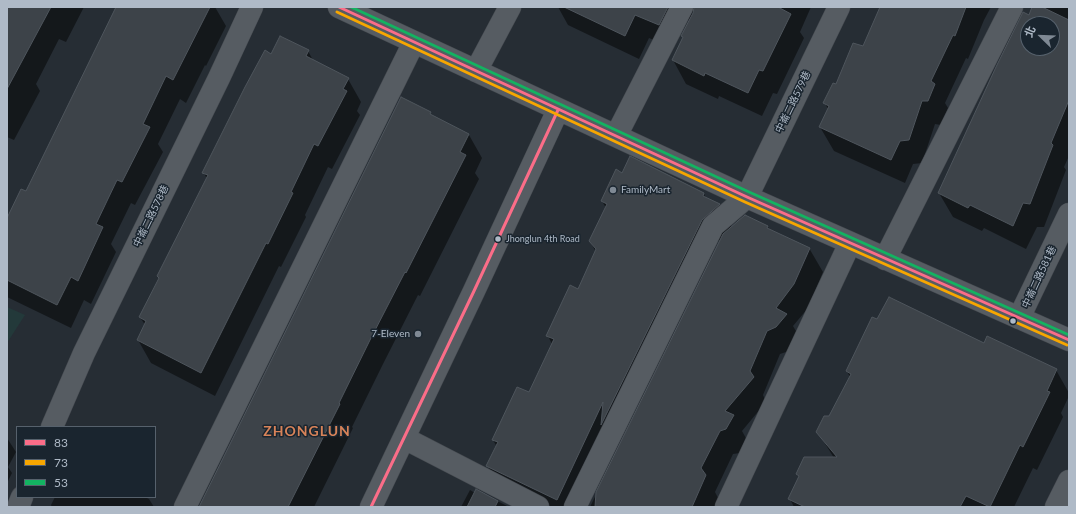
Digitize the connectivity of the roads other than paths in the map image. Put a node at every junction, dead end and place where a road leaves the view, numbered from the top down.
1 (252, 7) edge
2 (340, 7) edge
3 (510, 7) edge
4 (682, 7) edge
5 (839, 7) edge
6 (1012, 7) edge
7 (414, 42) junction
8 (476, 71) junction
9 (558, 110) junction
10 (616, 136) junction
11 (747, 197) junction
12 (1069, 214) edge
13 (850, 243) junction
14 (885, 259) junction
15 (1019, 318) junction
16 (1069, 340) edge
17 (52, 426) edge
18 (404, 438) junction
19 (1069, 481) edge
20 (185, 507) edge
21 (371, 507) edge
22 (538, 507) edge
23 (574, 507) edge
24 (726, 507) edge
25 (1056, 507) edge

1 - 17 street, 中崙二路578巷
2 - 7 street
3 - 8 street
4 - 10 street
5 - 11 street, 中崙二路579巷
6 - 14 street
7 - 8 street
7 - 20 street
8 - 9 street
9 - 10 street
9 - 18 street
10 - 11 street
11 - 13 street
11 - 23 street
12 - 15 street, 中崙二路581巷
13 - 14 street
13 - 24 street
14 - 15 street
15 - 16 street
18 - 21 street
18 - 22 street
19 - 25 street

